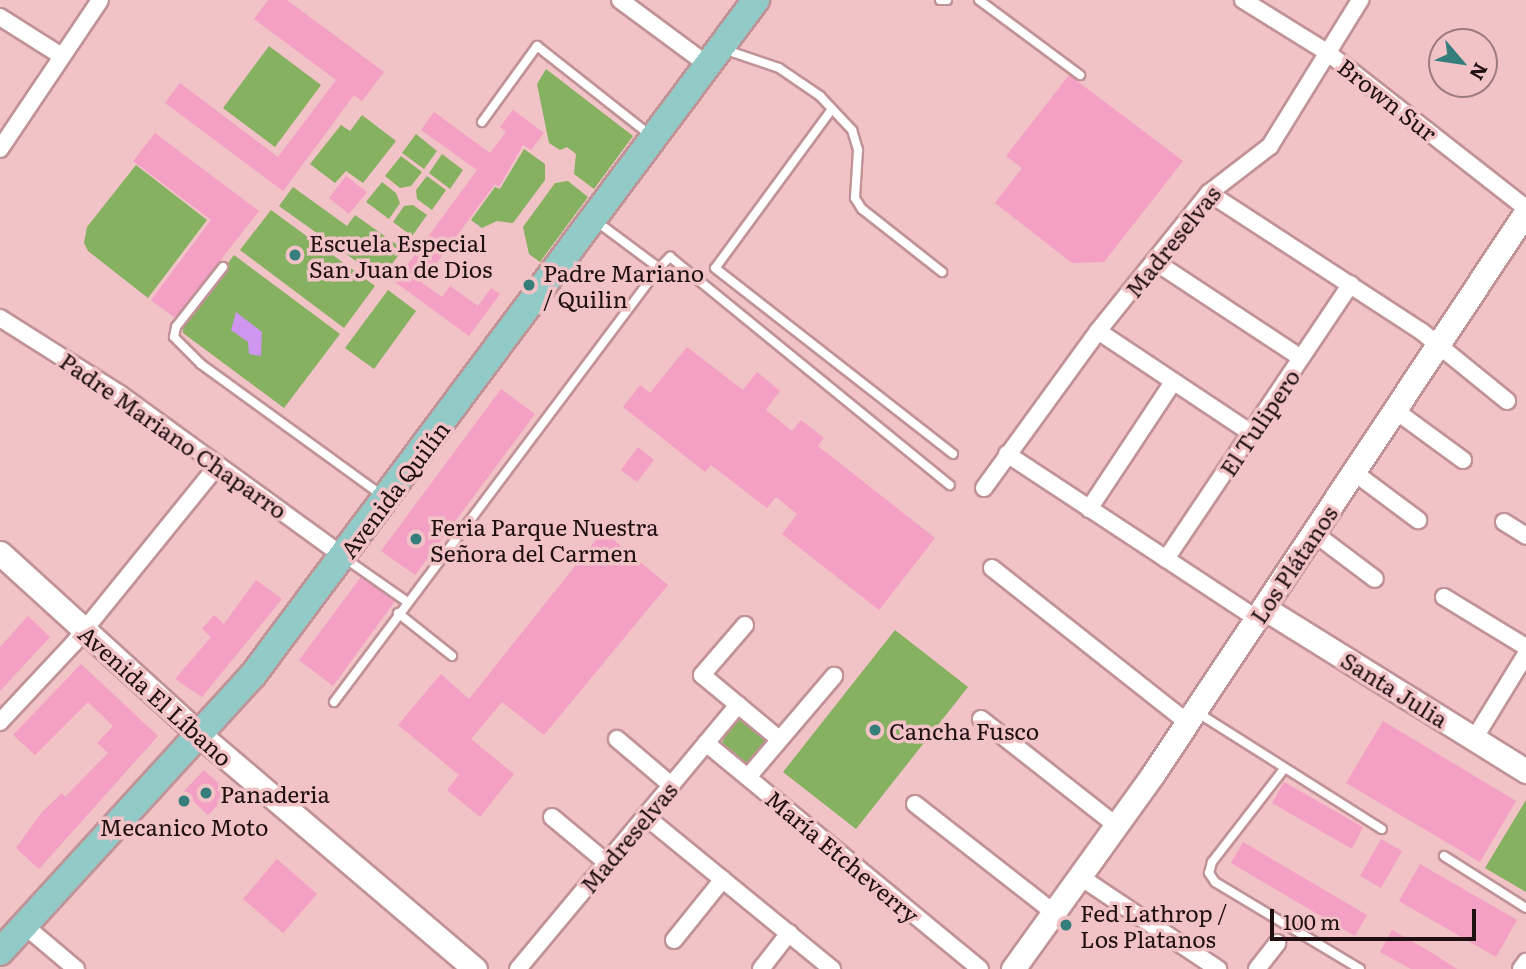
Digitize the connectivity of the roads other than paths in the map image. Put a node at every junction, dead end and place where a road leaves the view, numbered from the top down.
1 (100, 0) edge
2 (620, 0) edge
3 (756, 0) edge
4 (940, 0) edge
5 (947, 0) edge
6 (979, 0) edge
7 (1243, 0) edge
8 (1360, 0) edge
9 (0, 18) edge
10 (1328, 53) junction
11 (60, 55) junction
12 (714, 57) junction
13 (1080, 75) dead end
14 (832, 109) junction
15 (482, 122) dead end
16 (654, 138) junction
17 (0, 149) edge
18 (1209, 192) junction
19 (1526, 210) edge
20 (594, 219) junction
21 (1154, 261) junction
22 (223, 267) dead end
23 (659, 268) junction
24 (942, 272) dead end
25 (1351, 284) junction
26 (0, 318) edge
27 (1098, 331) junction
28 (1439, 346) junction
29 (1301, 358) junction
30 (1173, 382) junction
31 (1507, 401) dead end
32 (1396, 411) junction
33 (1251, 433) junction
34 (953, 454) dead end
35 (1007, 454) junction
36 (1463, 460) dead end
37 (218, 465) junction
38 (1355, 473) junction
39 (950, 485) dead end
40 (984, 488) dead end
41 (387, 499) junction
42 (1089, 509) junction
43 (1418, 520) dead end
44 (1504, 522) dead end
45 (1314, 533) junction
46 (1526, 536) edge
47 (0, 553) edge
48 (344, 557) junction
49 (1166, 559) junction
50 (992, 568) dead end
51 (1374, 579) dead end
52 (1444, 597) dead end
53 (406, 601) junction
54 (398, 612) junction
55 (1260, 614) junction
56 (745, 625) dead end
57 (83, 631) junction
58 (1526, 647) edge
59 (1526, 654) edge
60 (452, 656) dead end
61 (834, 676) dead end
62 (334, 702) dead end
63 (737, 705) junction
64 (1191, 717) junction
65 (981, 719) dead end
66 (0, 722) edge
67 (200, 735) junction
68 (617, 739) dead end
69 (779, 739) junction
70 (1474, 739) junction
71 (706, 743) junction
72 (1284, 769) junction
73 (1526, 771) edge
74 (748, 777) junction
75 (671, 785) junction
76 (915, 804) dead end
77 (645, 816) junction
78 (552, 817) dead end
79 (1117, 826) junction
80 (1382, 829) dead end
81 (1444, 856) dead end
82 (606, 862) junction
83 (1082, 878) junction
84 (723, 879) junction
85 (1526, 908) edge
86 (1056, 914) junction
87 (24, 925) junction
88 (789, 933) junction
89 (674, 940) dead end
90 (1277, 943) dead end
91 (0, 951) edge
92 (1526, 962) edge
93 (76, 969) edge
94 (475, 969) edge
95 (518, 969) edge
96 (761, 969) edge
97 (832, 969) edge
98 (980, 969) edge
99 (1013, 969) edge
100 (1218, 969) edge
101 (1257, 969) edge
102 (1360, 969) edge
103 (1521, 969) edge

1 - 11 street
2 - 12 street
3 - 12 main road, Avenida Quilín
4 - 5 lane
6 - 13 lane
7 - 10 street, Brown Sur
8 - 10 street, Madreselvas
9 - 11 street
10 - 18 street, Madreselvas
10 - 19 street, Brown Sur
11 - 17 street
12 - 14 lane
12 - 16 main road, Avenida Quilín
14 - 24 lane
14 - 34 lane
15 - 16 lane
16 - 20 main road, Avenida Quilín
18 - 21 street, Madreselvas
18 - 25 street
19 - 28 street, Los Plátanos
20 - 23 lane
20 - 41 main road, Avenida Quilín
21 - 27 street, Madreselvas
21 - 29 street
22 - 41 lane
23 - 39 lane
23 - 53 lane
25 - 28 street
25 - 29 street, El Tulipero
26 - 37 street, Padre Mariano Chaparro
27 - 30 street
27 - 35 street, Madreselvas
28 - 31 street
28 - 32 street, Los Plátanos
29 - 33 street, El Tulipero
30 - 33 street
30 - 42 street
32 - 36 street
32 - 38 street, Los Plátanos
33 - 49 street, El Tulipero
35 - 40 street, Madreselvas
35 - 42 street
37 - 48 street, Padre Mariano Chaparro
37 - 57 street
38 - 43 street
38 - 45 street, Los Plátanos
41 - 48 main road, Avenida Quilín
42 - 49 street
44 - 46 street
45 - 51 street
45 - 55 street, Los Plátanos
47 - 57 street, Avenida El Líbano
48 - 53 lane
48 - 67 main road, Avenida Quilín
49 - 55 street
50 - 64 street
52 - 58 street
53 - 54 lane
54 - 60 lane
54 - 62 lane
55 - 64 street, Los Plátanos
55 - 70 street, Santa Julia
56 - 63 street
57 - 66 street
57 - 67 street, Avenida El Líbano
59 - 70 street
61 - 69 street
63 - 69 street
63 - 71 street, Madreselvas
64 - 72 lane
64 - 79 street, Los Plátanos
65 - 79 street
67 - 87 main road, Avenida Quilín
67 - 94 street, Avenida El Líbano
68 - 75 street
69 - 74 street
70 - 73 street, Santa Julia
71 - 74 street, María Etcheverry
71 - 75 street, Madreselvas
72 - 80 lane
72 - 102 lane
74 - 98 street, María Etcheverry
75 - 77 street, Madreselvas
76 - 86 street
77 - 82 street, Madreselvas
77 - 84 street
78 - 82 street
79 - 83 street, Los Plátanos
81 - 85 lane
82 - 95 street, Madreselvas
83 - 86 street, Los Plátanos
83 - 100 street
84 - 88 street
84 - 89 street
86 - 99 street, Los Plátanos
87 - 91 main road, Avenida Quilín
87 - 93 street
88 - 96 street
88 - 97 street
90 - 101 street
92 - 103 street

